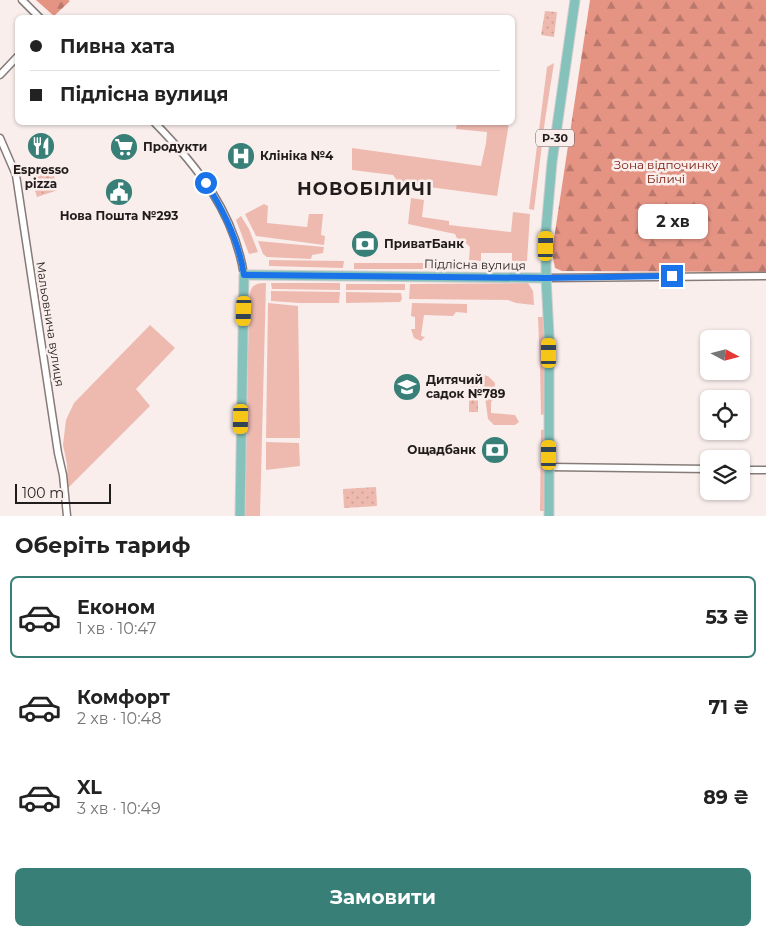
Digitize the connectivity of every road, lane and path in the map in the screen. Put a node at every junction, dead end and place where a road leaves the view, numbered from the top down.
1 (22, 0) edge
2 (575, 0) edge
3 (37, 15) edge
4 (15, 59) edge
5 (0, 74) edge
6 (157, 125) edge
7 (0, 138) edge
8 (244, 275) junction
9 (766, 276) edge
10 (546, 278) junction
11 (549, 467) junction
12 (700, 470) edge
13 (750, 470) edge
14 (766, 470) edge
15 (67, 516) edge
16 (240, 516) edge
17 (549, 516) edge

1 - 3 street
2 - 10 main road, Р-30
4 - 5 street
6 - 8 street
7 - 15 street, Мальовнича вулиця
8 - 10 main road, Підлісна вулиця
8 - 16 main road
9 - 10 street, Підлісна вулиця
10 - 11 main road, Р-30
11 - 12 street
11 - 17 main road, Р-30
13 - 14 street

